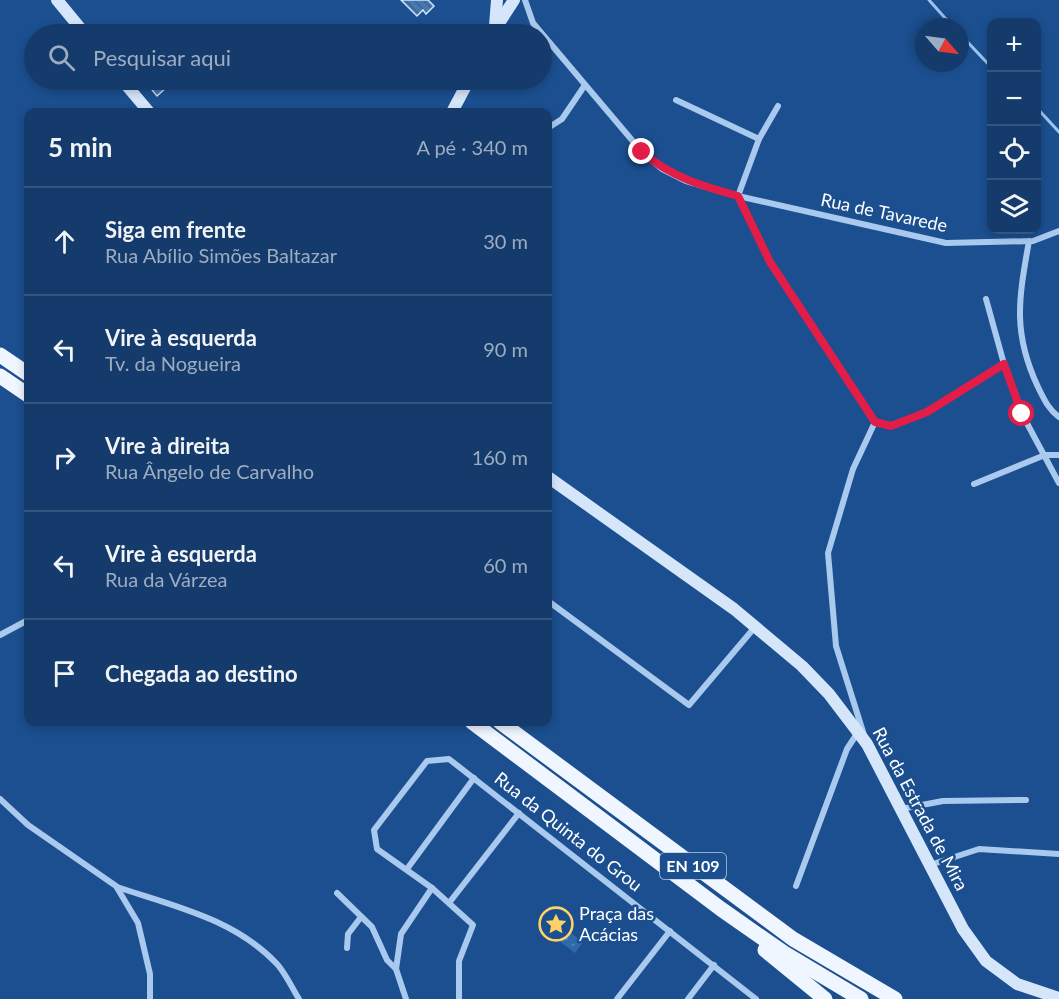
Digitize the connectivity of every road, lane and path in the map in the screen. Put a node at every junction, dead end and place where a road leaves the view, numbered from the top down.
1 (57, 0) edge
2 (497, 0) edge
3 (514, 0) edge
4 (525, 0) edge
5 (77, 24) edge
6 (495, 24) edge
7 (499, 24) edge
8 (534, 24) edge
9 (552, 46) edge
10 (585, 85) junction
11 (130, 90) edge
12 (464, 90) edge
13 (676, 100) dead end
14 (778, 106) dead end
15 (146, 108) edge
16 (454, 108) edge
17 (552, 125) edge
18 (759, 139) junction
19 (738, 196) junction
20 (1059, 231) edge
21 (1029, 241) junction
22 (986, 299) dead end
23 (0, 355) edge
24 (1004, 364) junction
25 (24, 371) edge
26 (0, 376) edge
27 (24, 391) edge
28 (1059, 417) edge
29 (875, 422) junction
30 (1045, 455) junction
31 (1059, 455) edge
32 (552, 480) edge
33 (1059, 483) edge
34 (974, 484) dead end
35 (552, 605) edge
36 (24, 622) edge
37 (755, 627) junction
38 (0, 635) edge
39 (477, 726) edge
40 (505, 726) edge
41 (858, 732) junction
42 (867, 744) junction
43 (474, 778) junction
44 (0, 798) edge
45 (1026, 800) dead end
46 (901, 809) junction
47 (519, 813) junction
48 (1059, 854) edge
49 (930, 865) junction
50 (406, 870) junction
51 (116, 886) junction
52 (796, 886) dead end
53 (432, 888) junction
54 (337, 893) dead end
55 (449, 903) junction
56 (721, 909) junction
57 (361, 917) junction
58 (670, 931) junction
59 (347, 948) dead end
60 (714, 965) junction
61 (396, 969) junction
62 (1059, 998) edge
63 (150, 999) edge
64 (299, 999) edge
65 (406, 999) edge
66 (459, 999) edge
67 (617, 999) edge
68 (688, 999) edge
69 (756, 999) edge
70 (825, 999) edge
71 (861, 999) edge
72 (895, 999) edge

1 - 5 street
2 - 6 street
3 - 7 street
4 - 8 street, Rua de Tavarede
9 - 10 street, Rua de Tavarede
10 - 17 street
10 - 19 street, Rua de Tavarede
11 - 15 street
12 - 16 street
13 - 18 street
14 - 18 street
18 - 19 street
19 - 21 street, Rua de Tavarede
19 - 29 street
20 - 21 street, Rua de Tavarede
21 - 28 street
22 - 24 street
23 - 25 main road
24 - 29 street
24 - 30 street
26 - 27 main road
29 - 42 street
30 - 31 street
30 - 33 street
30 - 34 street
32 - 37 street, Rua da Estrada de Mira
35 - 37 street
36 - 38 street
37 - 41 street, Rua da Estrada de Mira
39 - 56 main road, EN 109
40 - 72 main road, EN 109
41 - 42 street, Rua da Estrada de Mira
41 - 52 street
42 - 46 street, Rua da Estrada de Mira
43 - 47 street, Rua da Quinta do Grou
43 - 50 street
43 - 50 street, Rua da Quinta do Grou
44 - 51 street
45 - 46 street
46 - 49 street, Rua da Estrada de Mira
47 - 55 street
47 - 58 street, Rua da Quinta do Grou
48 - 49 street
49 - 62 street, Rua da Estrada de Mira
50 - 53 street, Rua da Quinta do Grou
51 - 63 street
51 - 64 street
53 - 55 street, Rua da Quinta do Grou
53 - 61 street
54 - 57 street
55 - 66 street, Rua da Quinta do Grou
56 - 70 main road
56 - 71 main road, EN 109
57 - 59 street
57 - 61 street
58 - 60 street, Rua da Quinta do Grou
58 - 67 street
60 - 68 street
60 - 69 street, Rua da Quinta do Grou
61 - 65 street

